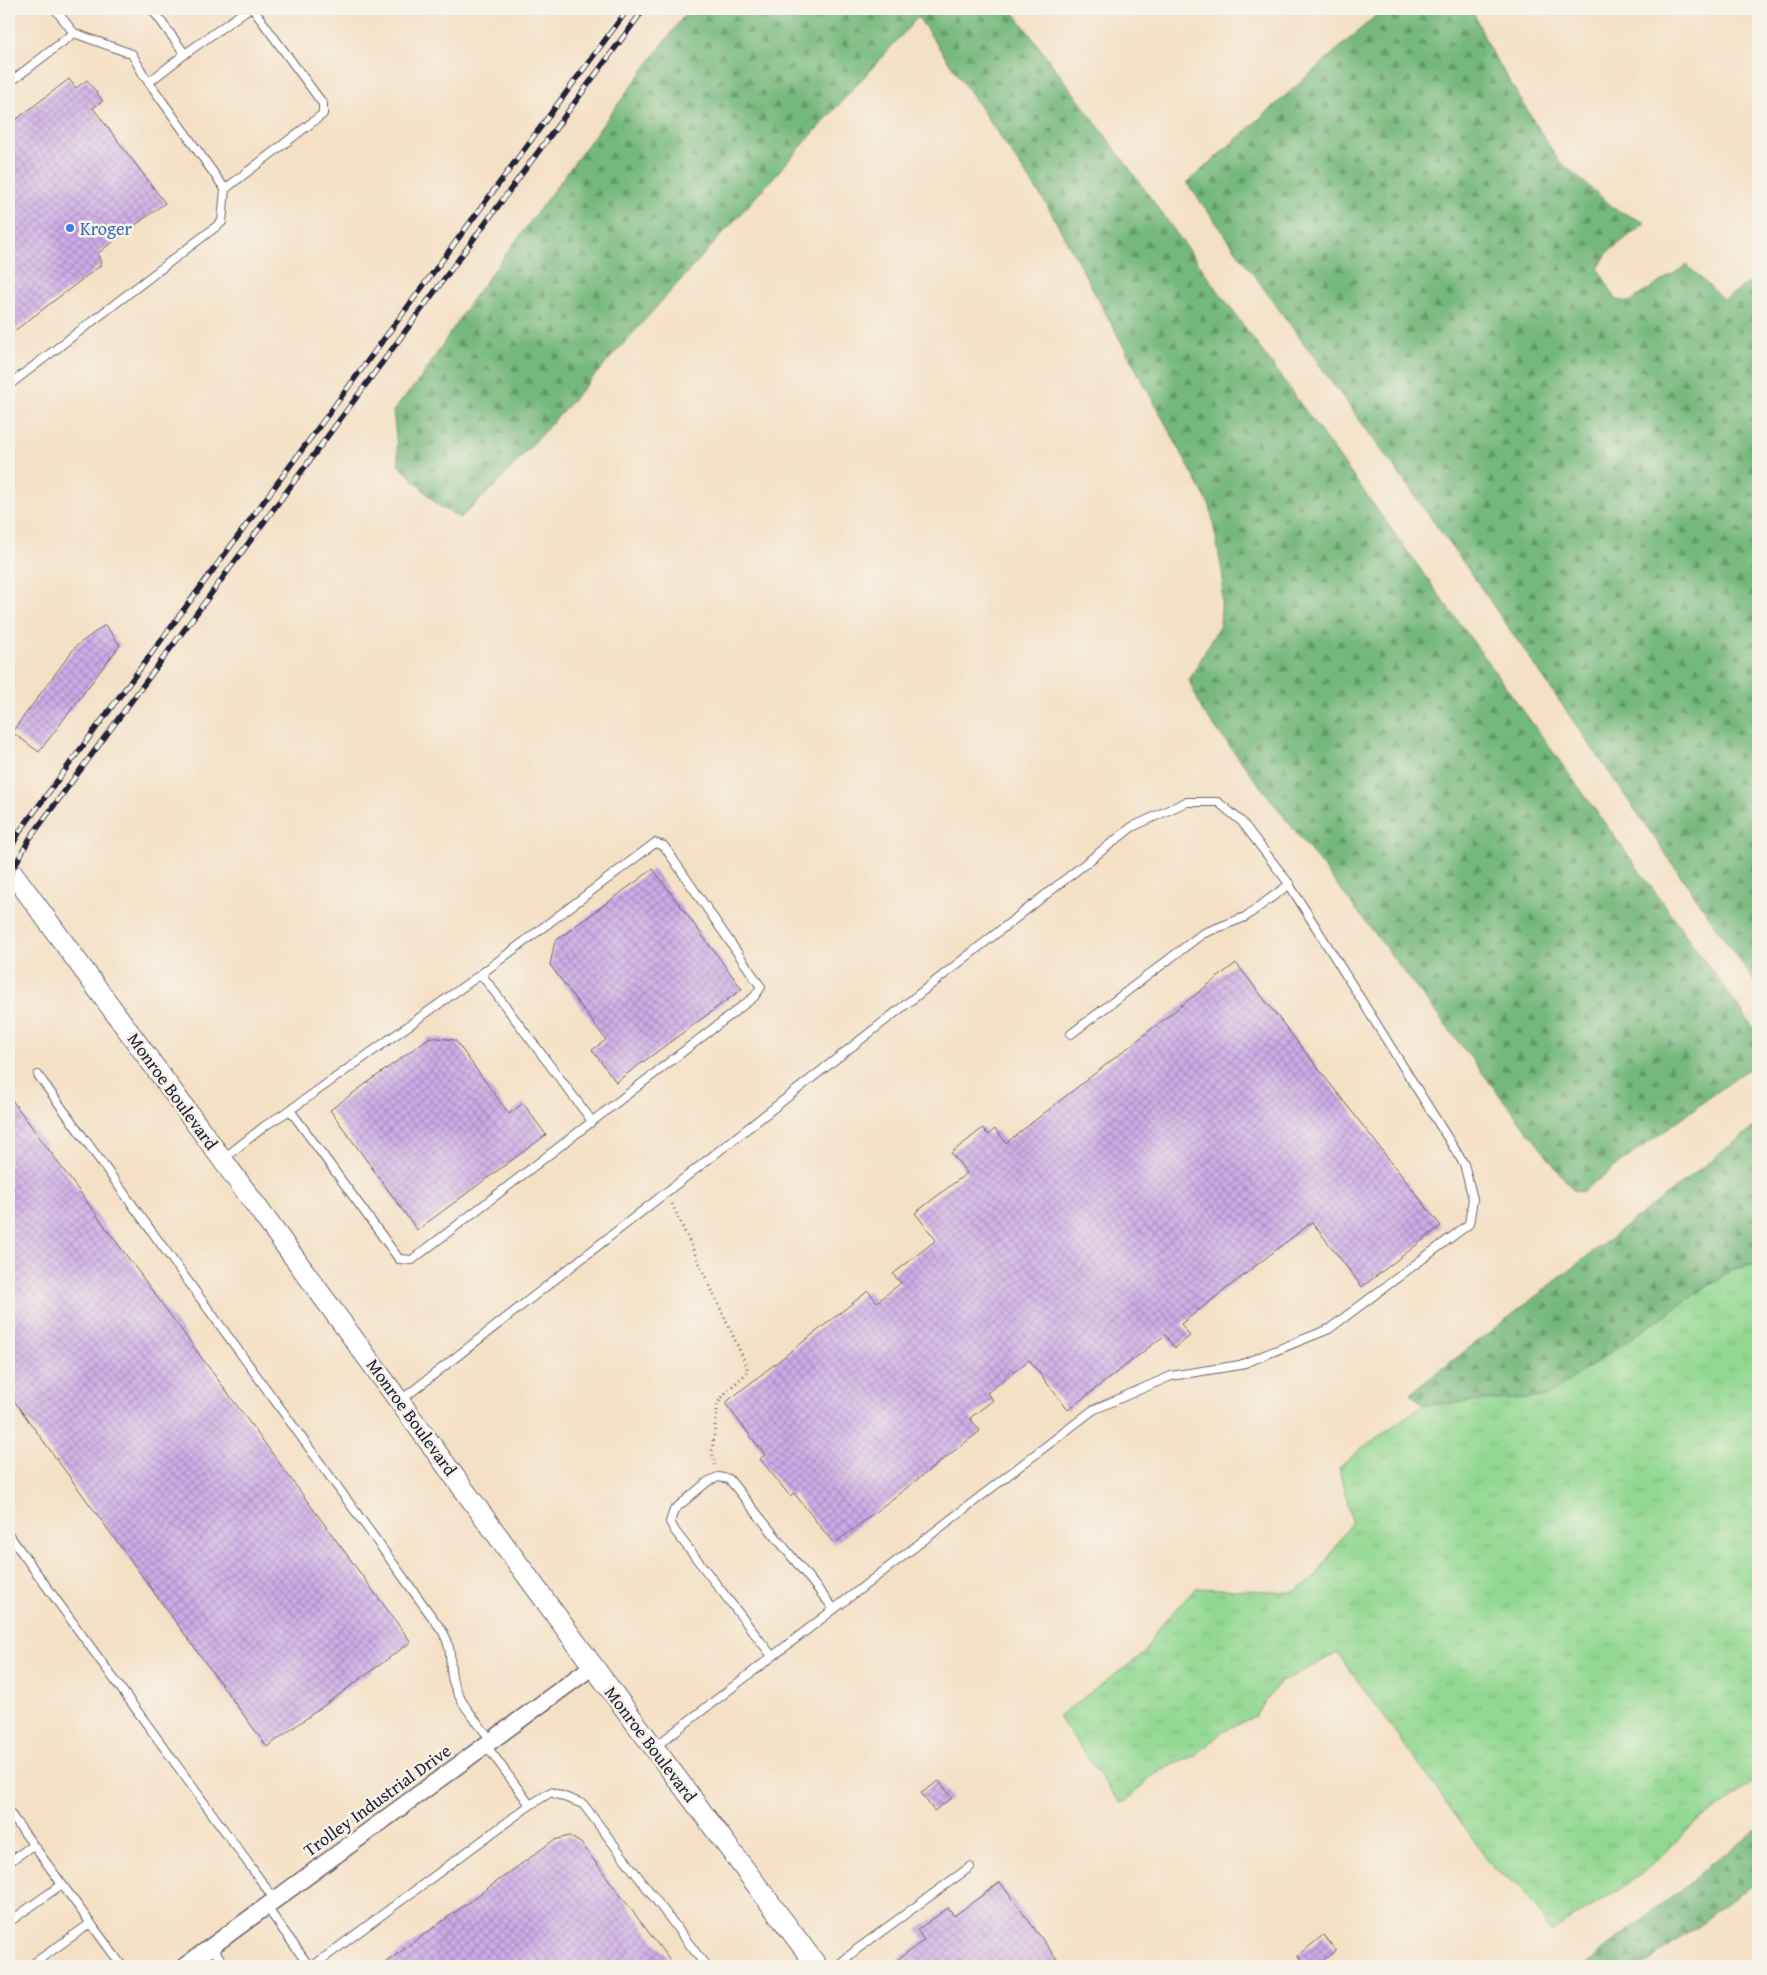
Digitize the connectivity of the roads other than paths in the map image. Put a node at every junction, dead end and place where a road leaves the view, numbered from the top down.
1 (55, 9) edge
2 (152, 9) edge
3 (248, 9) edge
4 (253, 9) edge
5 (74, 34) junction
6 (186, 54) junction
7 (149, 82) junction
8 (9, 84) edge
9 (225, 189) junction
10 (9, 385) edge
11 (9, 868) edge
12 (1290, 884) junction
13 (480, 974) junction
14 (1072, 1034) dead end
15 (38, 1075) dead end
16 (290, 1110) junction
17 (592, 1121) junction
18 (223, 1158) junction
19 (400, 1401) junction
20 (9, 1535) edge
21 (834, 1609) junction
22 (772, 1656) junction
23 (593, 1666) junction
24 (489, 1743) junction
25 (654, 1748) junction
26 (530, 1805) junction
27 (9, 1812) edge
28 (33, 1845) junction
29 (9, 1862) edge
30 (970, 1867) dead end
31 (62, 1884) junction
32 (270, 1903) junction
33 (12, 1920) dead end
34 (91, 1923) junction
35 (211, 1947) junction
36 (30, 1966) edge
37 (122, 1966) edge
38 (185, 1966) edge
39 (226, 1966) edge
40 (309, 1966) edge
41 (313, 1966) edge
42 (706, 1966) edge
43 (816, 1966) edge
44 (838, 1966) edge

1 - 5 lane
2 - 6 lane
3 - 6 lane
4 - 9 lane
5 - 7 lane
5 - 8 lane
6 - 7 lane
7 - 9 lane
9 - 10 lane
11 - 18 street, Monroe Boulevard
12 - 14 lane
12 - 19 lane
12 - 21 lane
13 - 16 lane
13 - 17 lane
13 - 17 lane
15 - 24 lane
16 - 17 lane
16 - 18 lane
18 - 19 street, Monroe Boulevard
19 - 23 street, Monroe Boulevard
20 - 32 lane
21 - 22 lane
21 - 22 lane
22 - 25 lane
23 - 24 street, Trolley Industrial Drive
23 - 25 street, Monroe Boulevard
24 - 26 lane
24 - 32 street, Trolley Industrial Drive
25 - 43 street, Monroe Boulevard
26 - 41 lane
26 - 42 lane
27 - 28 lane
28 - 29 lane
28 - 31 lane
30 - 44 lane
31 - 33 lane
31 - 34 lane
32 - 35 street, Trolley Industrial Drive
32 - 40 lane
34 - 36 lane
34 - 37 lane
35 - 38 street, Trolley Industrial Drive
35 - 39 lane

